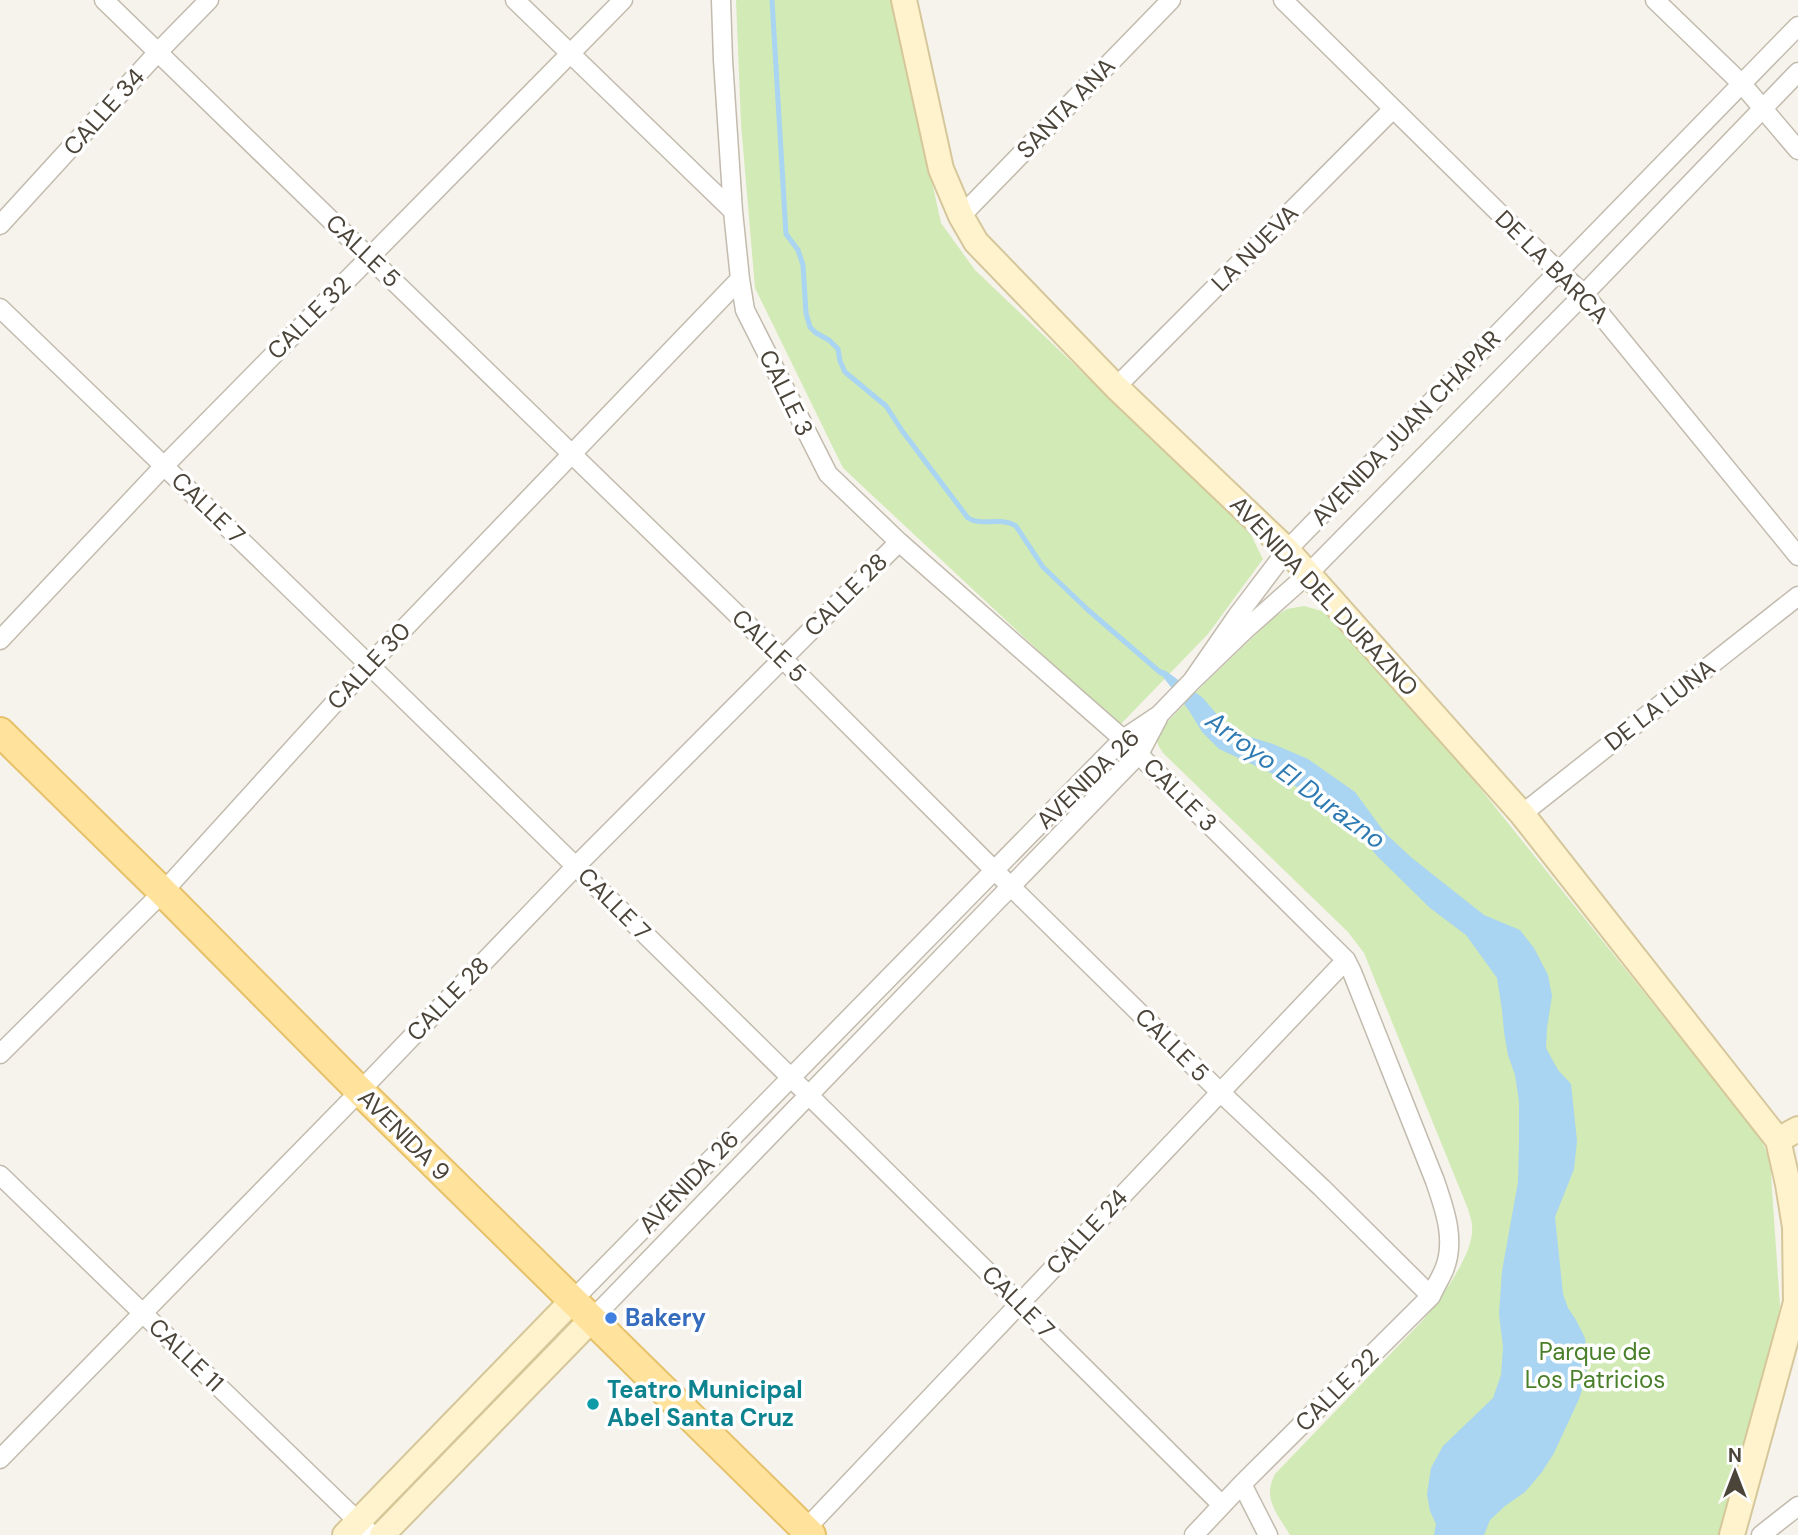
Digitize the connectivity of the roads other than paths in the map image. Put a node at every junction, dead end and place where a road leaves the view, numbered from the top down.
1 (104, 0) edge
2 (209, 0) edge
3 (515, 0) edge
4 (622, 0) edge
5 (722, 0) edge
6 (904, 0) edge
7 (1171, 0) edge
8 (1283, 0) edge
9 (1655, 0) edge
10 (1798, 26) edge
11 (158, 52) junction
12 (570, 54) junction
13 (1798, 72) edge
14 (1742, 84) junction
15 (1763, 108) junction
16 (1393, 109) junction
17 (1798, 150) edge
18 (733, 211) junction
19 (961, 216) junction
20 (0, 225) edge
21 (369, 257) junction
22 (1559, 272) junction
23 (740, 279) junction
24 (1584, 294) junction
25 (0, 308) edge
26 (1116, 387) junction
27 (572, 454) junction
28 (164, 466) junction
29 (899, 542) junction
30 (1287, 550) junction
31 (1798, 556) edge
32 (1308, 573) junction
33 (1798, 596) edge
34 (0, 640) edge
35 (783, 659) junction
36 (369, 665) junction
37 (1192, 681) junction
38 (1159, 715) junction
39 (0, 732) edge
40 (1123, 739) junction
41 (1139, 754) junction
42 (1522, 814) junction
43 (576, 866) junction
44 (994, 870) junction
45 (1011, 886) junction
46 (163, 892) junction
47 (1346, 960) junction
48 (0, 1054) edge
49 (791, 1078) junction
50 (360, 1091) junction
51 (1220, 1092) junction
52 (809, 1095) junction
53 (1788, 1135) edge
54 (0, 1175) edge
55 (1449, 1230) joint
56 (1431, 1296) junction
57 (1797, 1300) edge
58 (1020, 1303) junction
59 (582, 1310) junction
60 (142, 1313) junction
61 (0, 1459) edge
62 (1242, 1484) junction
63 (1222, 1505) junction
64 (1798, 1506) edge
65 (358, 1531) edge
66 (805, 1533) edge
67 (382, 1535) edge
68 (1194, 1535) edge
69 (1268, 1535) edge
70 (1732, 1535) edge
71 (1761, 1535) edge

1 - 11 street, CALLE 5
2 - 11 street, CALLE 34
3 - 12 street
4 - 12 street, CALLE 32
5 - 18 street, CALLE 3
6 - 19 main road, AVENIDA DEL DURAZNO
7 - 19 street, SANTA ANA
8 - 16 street, DE LA BARCA
9 - 14 street
10 - 14 street, AVENIDA JUAN CHAPAR
11 - 20 street, CALLE 34
11 - 21 street, CALLE 5
12 - 18 street
12 - 21 street, CALLE 32
13 - 15 street, AVENIDA JUAN CHAPAR
14 - 15 street
14 - 22 street, AVENIDA JUAN CHAPAR
15 - 17 street
15 - 24 street, AVENIDA JUAN CHAPAR
16 - 22 street, DE LA BARCA
16 - 26 street, LA NUEVA
18 - 23 street, CALLE 3
19 - 26 main road, AVENIDA DEL DURAZNO
21 - 27 street, CALLE 5
21 - 28 street, CALLE 32
22 - 24 street, DE LA BARCA
22 - 30 street, AVENIDA JUAN CHAPAR
23 - 27 street, CALLE 30
23 - 29 street, CALLE 3
24 - 31 street, DE LA BARCA
24 - 32 street, AVENIDA JUAN CHAPAR
25 - 28 street, CALLE 7
26 - 30 main road, AVENIDA DEL DURAZNO
27 - 35 street, CALLE 5
27 - 36 street, CALLE 30
28 - 34 street, CALLE 32
28 - 36 street, CALLE 7
29 - 35 street, CALLE 28
29 - 40 street, CALLE 3
30 - 32 main road, AVENIDA DEL DURAZNO
30 - 37 street, AVENIDA JUAN CHAPAR
32 - 37 street, AVENIDA JUAN CHAPAR
32 - 42 main road, AVENIDA DEL DURAZNO
33 - 42 street, DE LA LUNA
35 - 43 street, CALLE 28
35 - 44 street, CALLE 5
36 - 43 street, CALLE 7
36 - 46 street, CALLE 30
37 - 38 street
38 - 40 street, AVENIDA 26
38 - 41 street, AVENIDA 26
39 - 46 main road, AVENIDA 9
40 - 41 street, CALLE 3
40 - 44 street, AVENIDA 26
41 - 45 street, AVENIDA 26
41 - 47 street, CALLE 3
42 - 53 main road, AVENIDA DEL DURAZNO
43 - 49 street, CALLE 7
43 - 50 street, CALLE 28
44 - 45 street, CALLE 5
44 - 49 street, AVENIDA 26
45 - 51 street, CALLE 5
45 - 52 street, AVENIDA 26
46 - 48 street, CALLE 30
46 - 50 main road, AVENIDA 9
47 - 51 street, CALLE 24
47 - 55 street, CALLE 3
49 - 52 street, CALLE 7
49 - 59 street, AVENIDA 26
50 - 59 main road, AVENIDA 9
50 - 60 street, CALLE 28
51 - 56 street, CALLE 5
51 - 58 street, CALLE 24
52 - 58 street, CALLE 7
52 - 59 street, AVENIDA 26
53 - 57 main road
54 - 60 street, CALLE 11
55 - 56 street, CALLE 22
56 - 62 street, CALLE 22
57 - 70 main road
58 - 63 street, CALLE 7
58 - 66 street, CALLE 24
59 - 65 main road, AVENIDA 26
59 - 66 main road, AVENIDA 9
59 - 67 main road, AVENIDA 26
60 - 61 street, CALLE 28
60 - 65 street, CALLE 11
62 - 63 street, CALLE 22
62 - 69 street
63 - 68 street, CALLE 22
64 - 71 street

